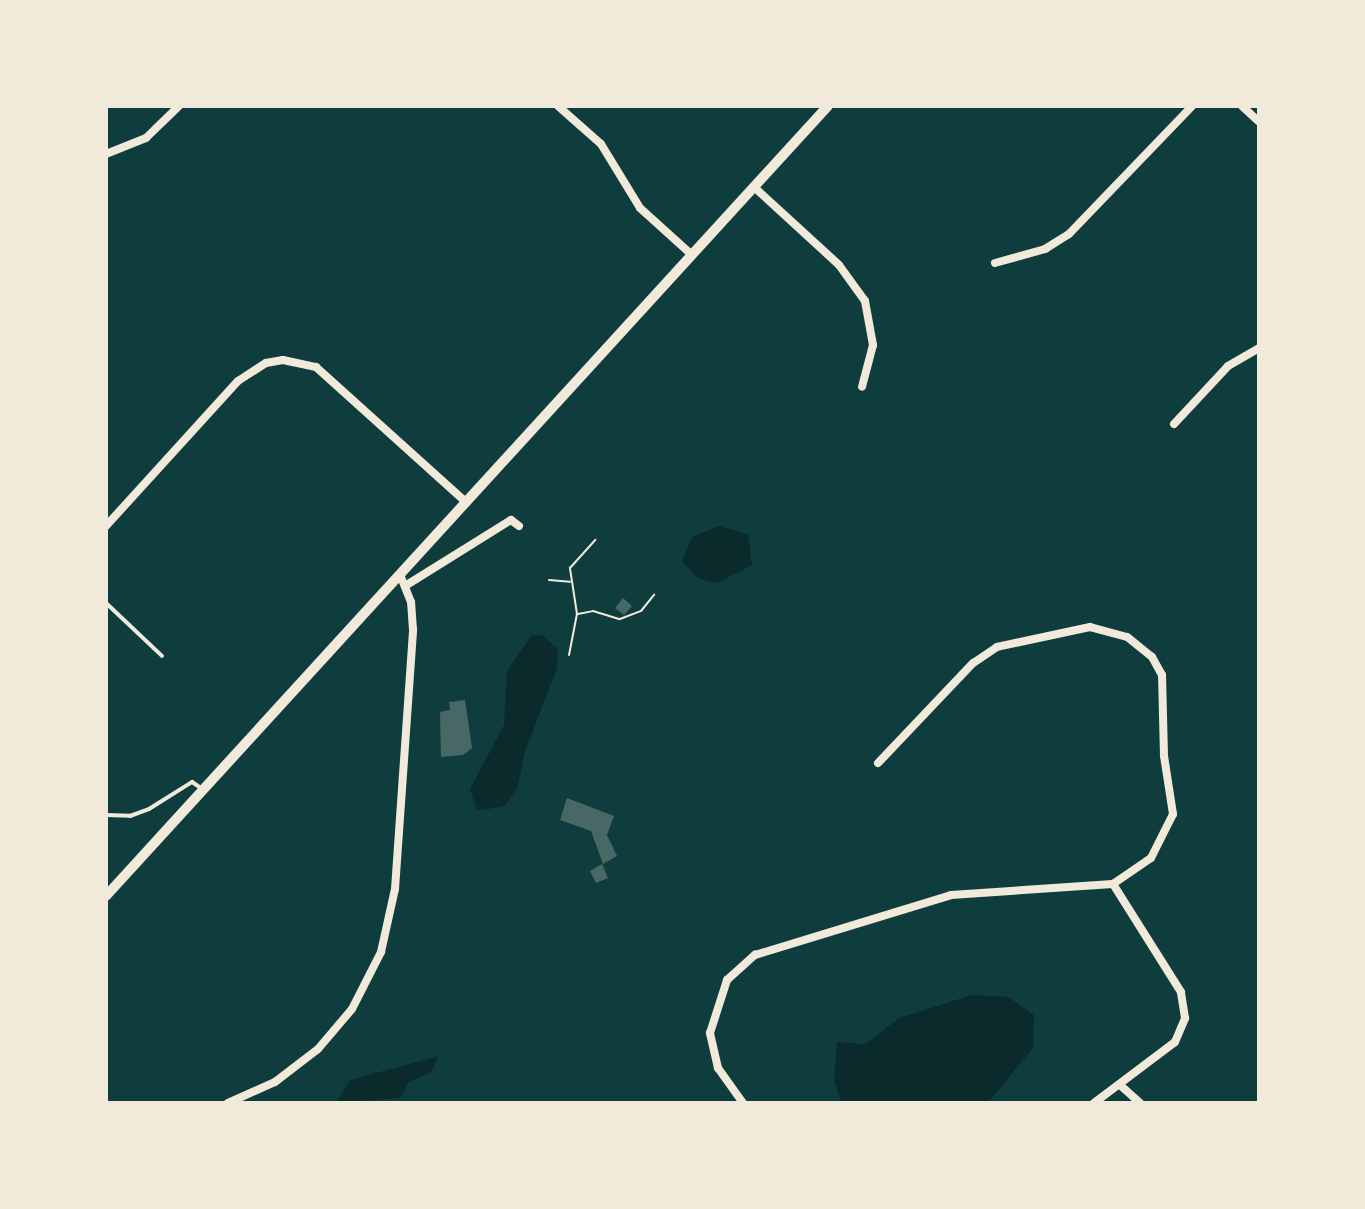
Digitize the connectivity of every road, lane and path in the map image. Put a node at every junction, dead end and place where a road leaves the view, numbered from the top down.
1 (179, 106) edge
2 (558, 106) edge
3 (828, 106) edge
4 (1192, 106) edge
5 (1242, 106) edge
6 (1259, 122) edge
7 (106, 154) edge
8 (754, 187) junction
9 (692, 255) junction
10 (995, 263) dead end
11 (1259, 348) edge
12 (862, 387) dead end
13 (1174, 424) dead end
14 (466, 502) junction
15 (106, 526) edge
16 (519, 526) dead end
17 (595, 540) dead end
18 (400, 575) junction
19 (549, 580) dead end
20 (571, 582) junction
21 (405, 586) junction
22 (654, 595) dead end
23 (106, 603) edge
24 (577, 614) junction
25 (569, 655) dead end
26 (162, 656) dead end
27 (878, 763) dead end
28 (203, 790) junction
29 (106, 815) edge
30 (1113, 884) junction
31 (106, 896) edge
32 (1120, 1085) junction
33 (228, 1103) edge
34 (743, 1103) edge
35 (1094, 1103) edge
36 (1140, 1103) edge

1 - 7 street
2 - 9 street
3 - 8 street
4 - 10 street
5 - 6 street
8 - 9 street
8 - 12 street
9 - 14 street
11 - 13 street
14 - 15 street
14 - 18 street
16 - 21 street
17 - 20 path
18 - 21 street
18 - 28 street
19 - 20 path
20 - 24 path
21 - 33 street
22 - 24 path
23 - 26 lane
24 - 25 path
27 - 30 street
28 - 29 lane
28 - 31 street
30 - 32 street
30 - 34 street
32 - 35 street
32 - 36 street

